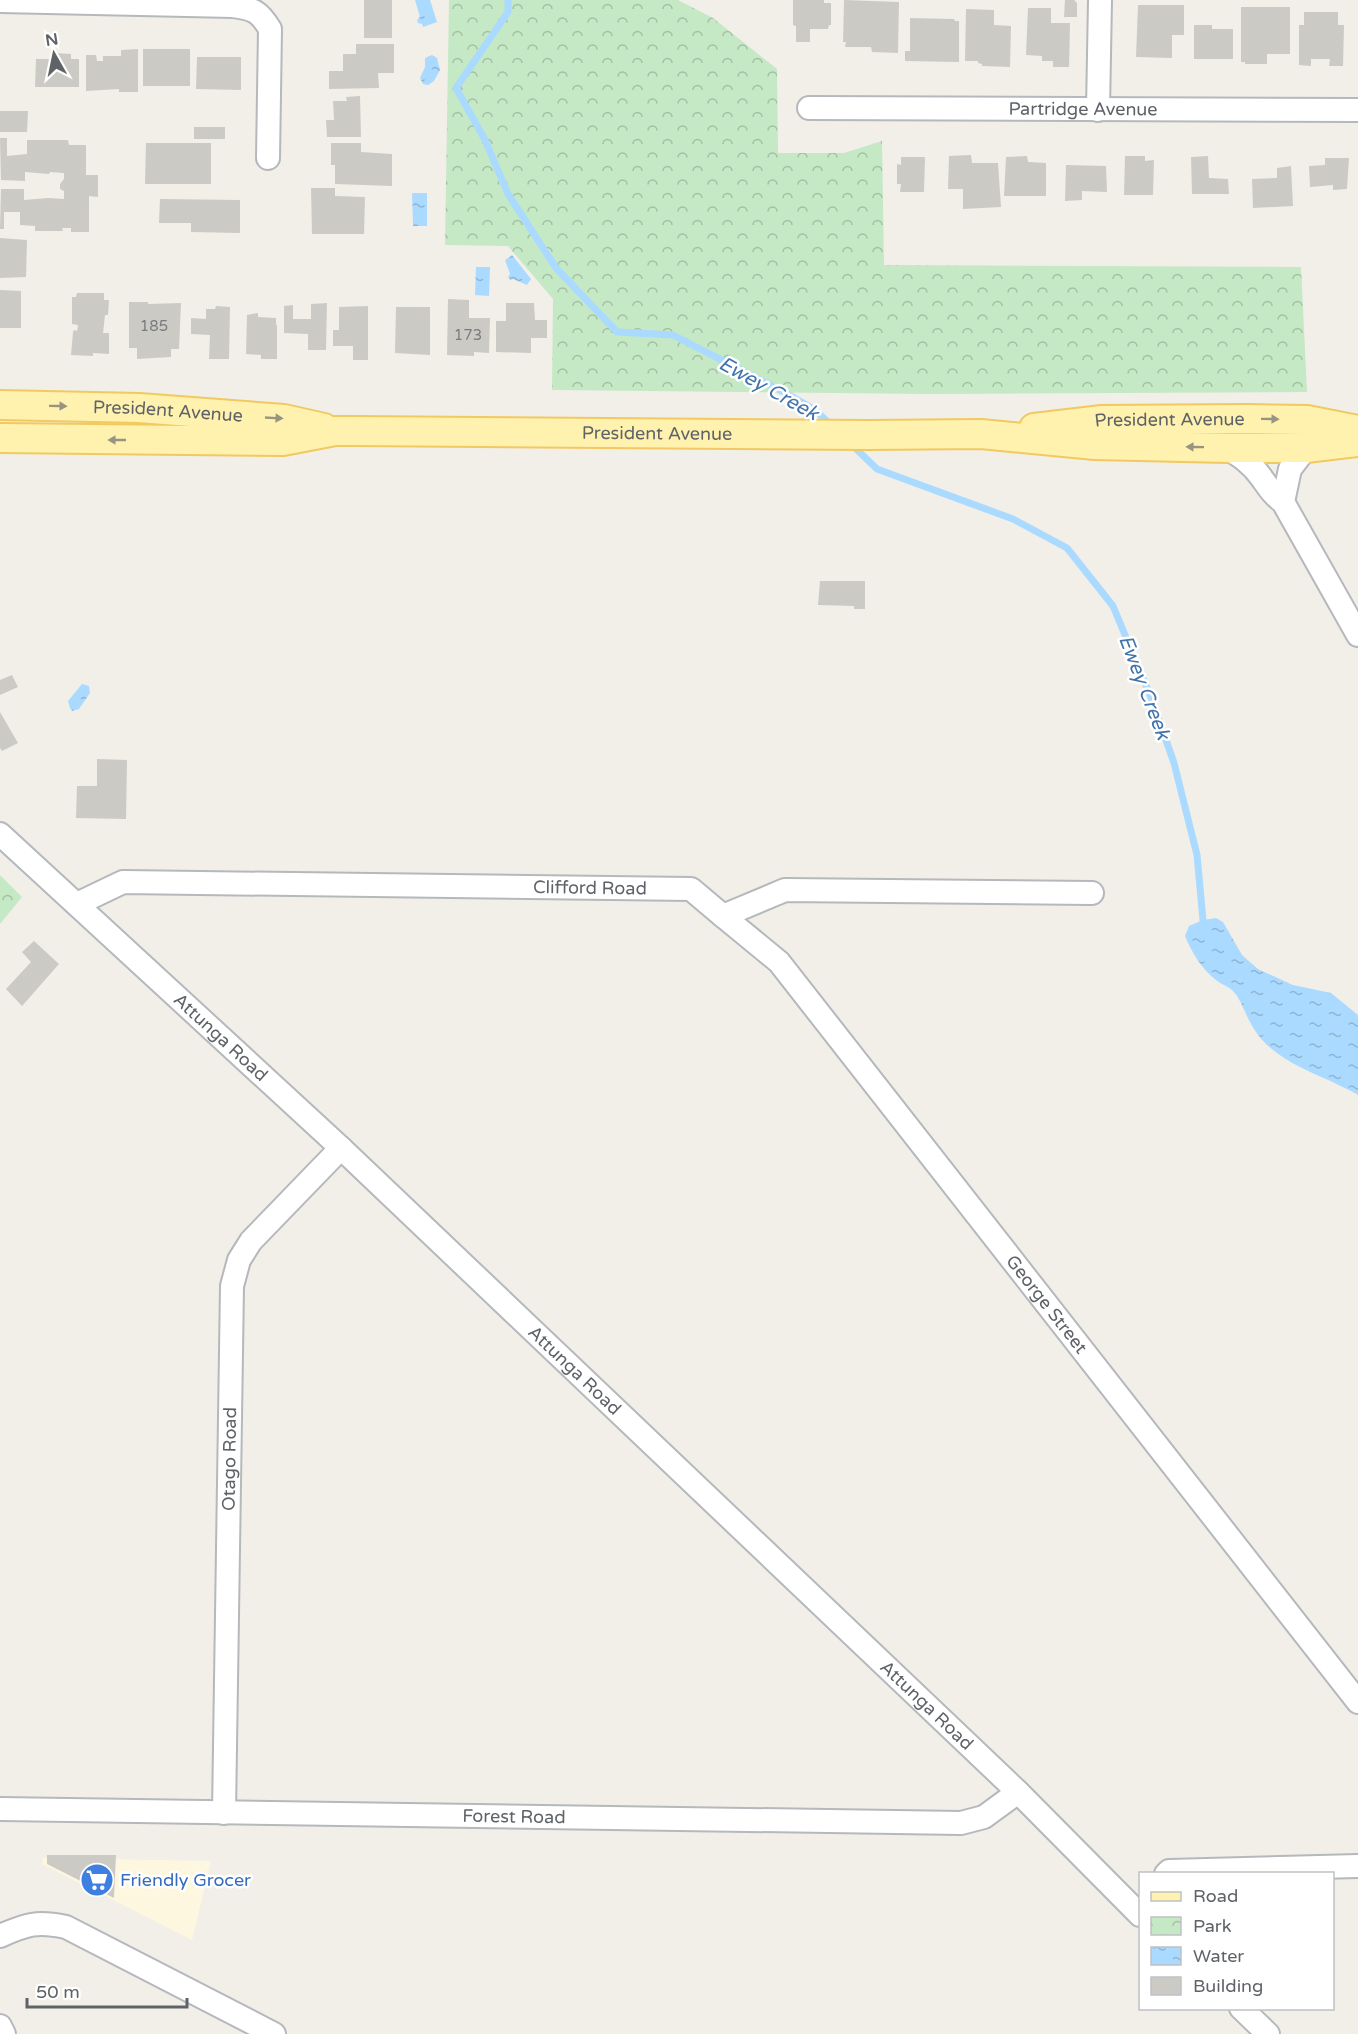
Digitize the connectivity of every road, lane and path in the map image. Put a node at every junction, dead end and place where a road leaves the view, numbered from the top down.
1 (0, 0) edge
2 (1100, 0) edge
3 (809, 108) dead end
4 (1098, 110) junction
5 (1358, 111) edge
6 (268, 158) dead end
7 (0, 405) edge
8 (1358, 430) edge
9 (335, 431) junction
10 (981, 434) junction
11 (0, 438) edge
12 (1358, 442) edge
13 (1227, 448) junction
14 (1306, 448) junction
15 (1283, 502) junction
16 (1358, 635) edge
17 (0, 834) edge
18 (1092, 893) dead end
19 (77, 904) junction
20 (723, 916) junction
21 (341, 1148) junction
22 (1358, 1702) edge
23 (1018, 1792) junction
24 (0, 1809) edge
25 (224, 1813) junction
26 (1358, 1866) edge
27 (1168, 1872) edge
28 (1139, 1911) edge
29 (0, 1936) edge
30 (1243, 2010) edge
31 (0, 2026) edge
32 (4, 2034) edge
33 (274, 2034) edge
34 (1268, 2034) edge

1 - 6 street
2 - 4 street
3 - 4 street, Partridge Avenue
4 - 5 street, Partridge Avenue
7 -> 9 main road, President Avenue
10 -> 8 main road, President Avenue
9 - 10 main road, President Avenue
9 -> 11 main road, President Avenue
13 -> 10 main road, President Avenue
12 - 14 main road, President Avenue
13 - 14 main road, President Avenue
13 - 15 street
14 - 15 street
15 - 16 street
17 - 19 street, Attunga Road
18 - 20 street
19 - 20 street, Clifford Road
19 - 21 street, Attunga Road
20 - 22 street, George Street
21 - 23 street, Attunga Road
21 - 25 street, Otago Road
23 - 25 street, Forest Road
23 - 28 street, Attunga Road
24 - 25 street, Forest Road
26 - 27 street
29 - 33 street
30 - 34 street
31 - 32 street

